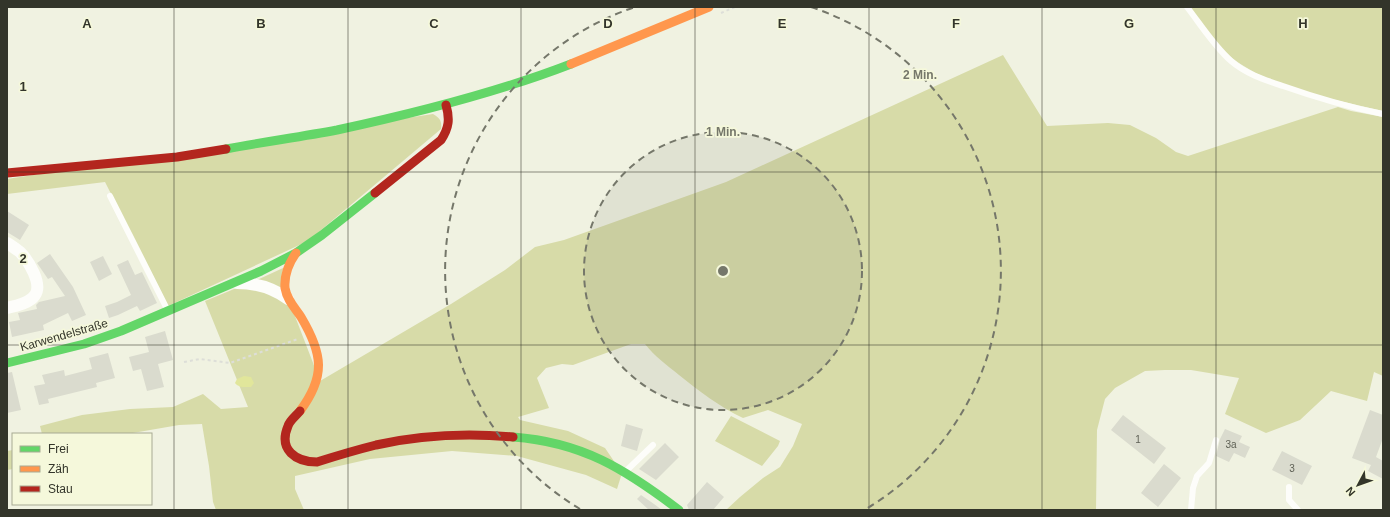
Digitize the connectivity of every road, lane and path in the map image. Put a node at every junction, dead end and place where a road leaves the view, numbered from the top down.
1 (709, 7) edge
2 (1186, 7) edge
3 (446, 105) junction
4 (1383, 114) edge
5 (7, 174) edge
6 (110, 196) dead end
7 (7, 243) edge
8 (296, 253) junction
9 (235, 283) junction
10 (288, 299) junction
11 (7, 308) edge
12 (170, 309) junction
13 (308, 332) junction
14 (184, 362) dead end
15 (7, 364) edge
16 (1216, 440) dead end
17 (653, 445) dead end
18 (625, 472) junction
19 (1289, 487) dead end
20 (679, 510) edge
21 (1191, 510) edge
22 (1298, 510) edge

1 - 3 street
2 - 4 lane
3 - 5 street
3 - 8 street, Karwendelstraße
6 - 12 lane
7 - 11 street
8 - 9 street, Karwendelstraße
8 - 10 street
9 - 10 street
9 - 12 street, Karwendelstraße
10 - 13 street
12 - 15 street, Karwendelstraße
13 - 14 path
13 - 18 street
16 - 21 lane
17 - 18 lane
18 - 20 street
19 - 22 lane

